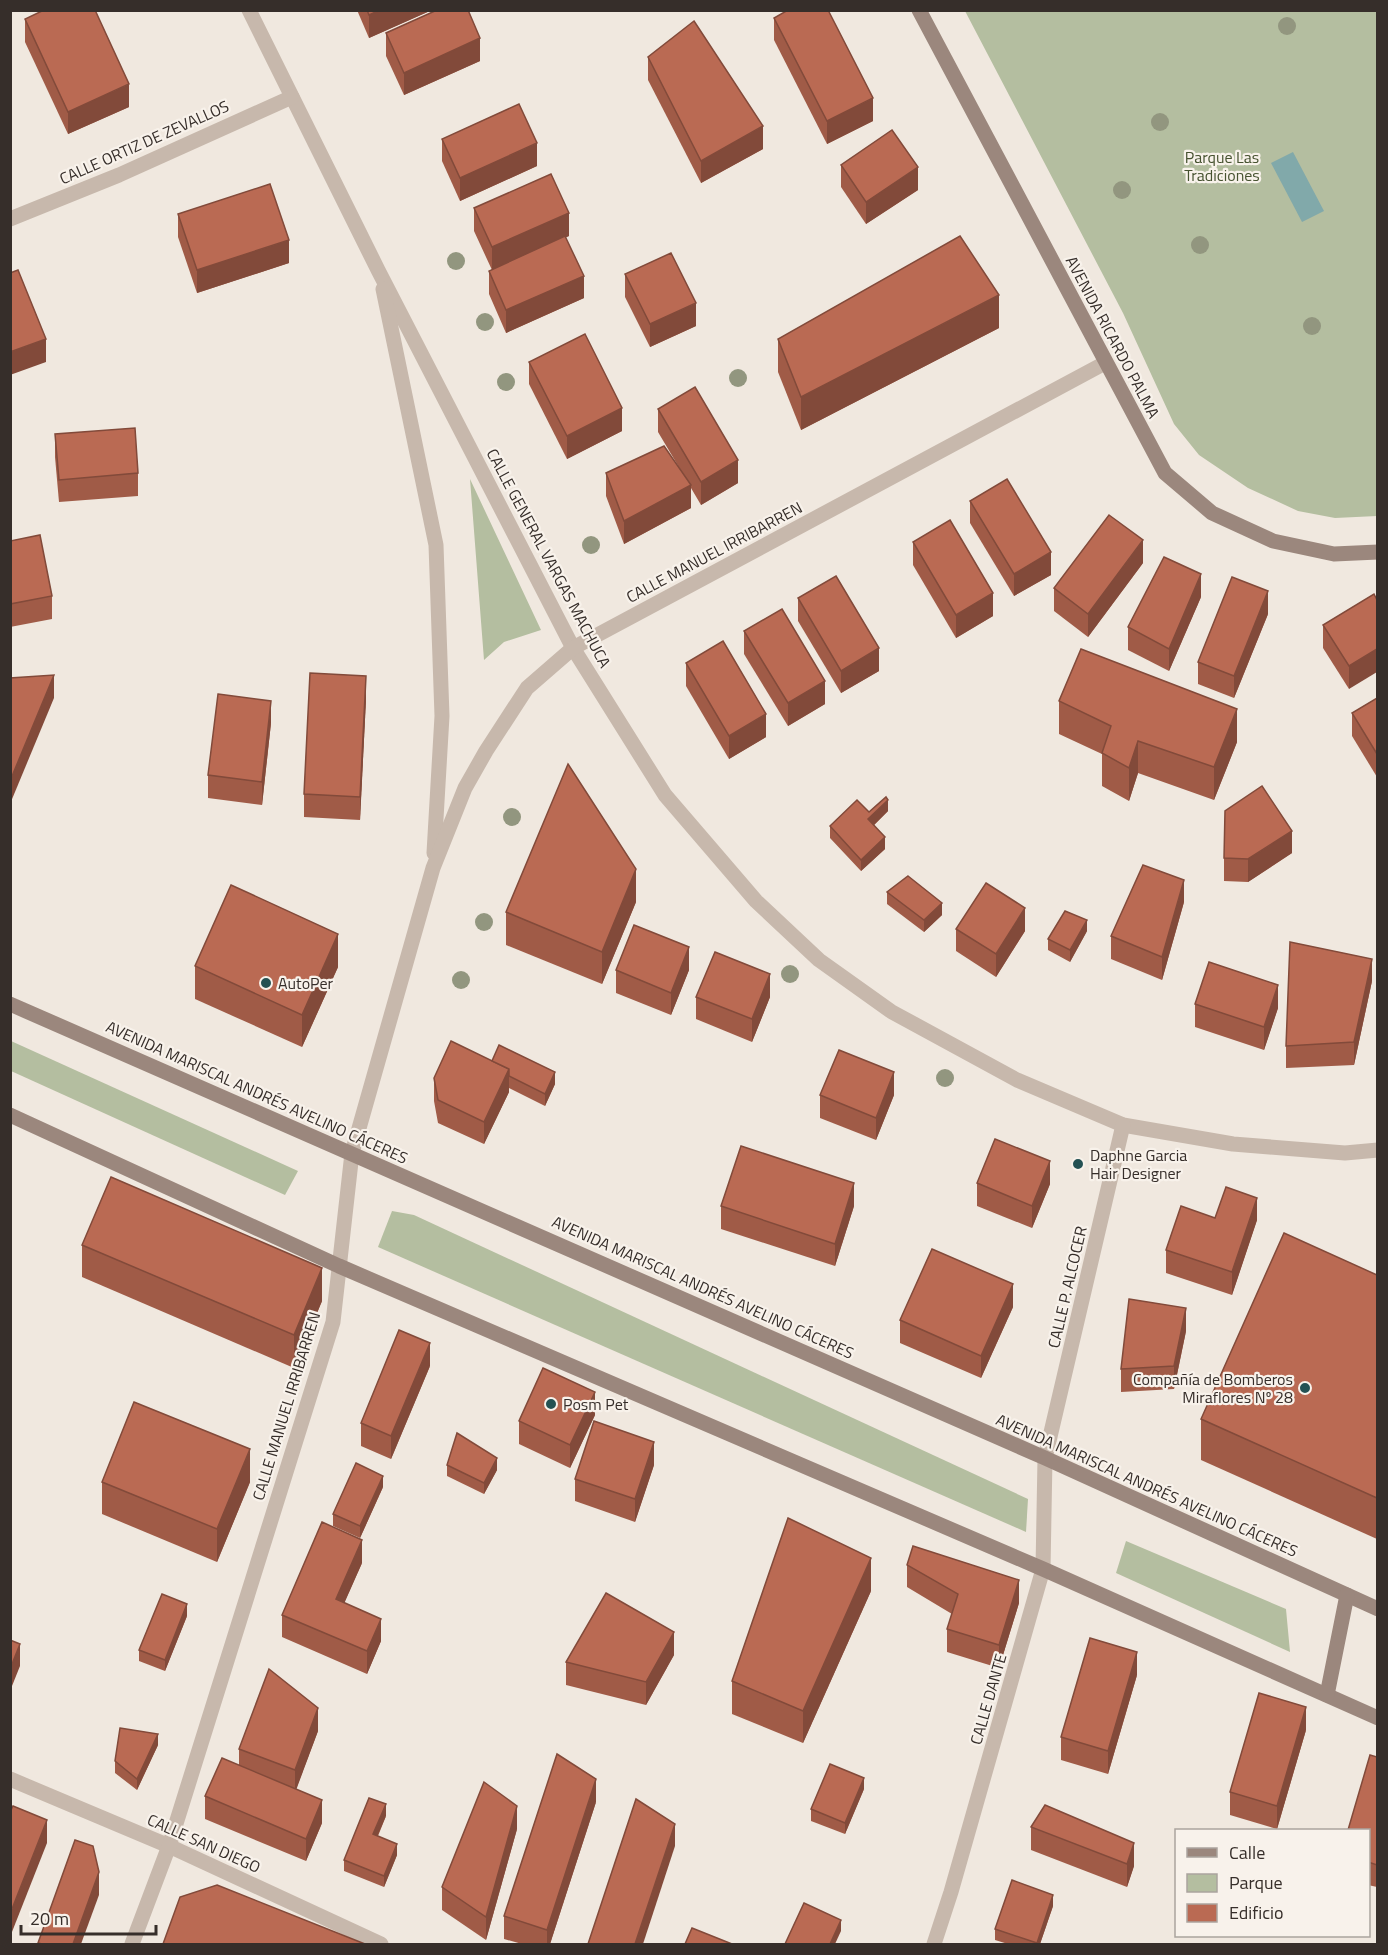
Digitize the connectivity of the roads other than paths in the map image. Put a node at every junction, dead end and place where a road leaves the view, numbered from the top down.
1 (249, 10) edge
2 (919, 10) edge
3 (292, 97) junction
4 (10, 219) edge
5 (378, 270) junction
6 (1105, 363) junction
7 (1377, 552) edge
8 (573, 648) junction
9 (433, 868) junction
10 (10, 1004) edge
11 (10, 1114) edge
12 (1123, 1125) junction
13 (1377, 1150) edge
14 (352, 1153) junction
15 (339, 1266) junction
16 (1046, 1458) junction
17 (1043, 1569) junction
18 (1347, 1595) junction
19 (1377, 1609) edge
20 (1327, 1695) junction
21 (1377, 1718) edge
22 (10, 1779) edge
23 (169, 1846) junction
24 (132, 1944) edge
25 (381, 1944) edge
26 (934, 1944) edge

1 - 3 street, CALLE GENERAL VARGAS MACHUCA
2 - 6 street, AVENIDA RICARDO PALMA
3 - 4 street, CALLE ORTIZ DE ZEVALLOS
3 - 5 street, CALLE GENERAL VARGAS MACHUCA
5 - 8 street, CALLE GENERAL VARGAS MACHUCA
5 - 9 street, CALLE MANUEL IRRIBARREN
6 - 7 street, AVENIDA RICARDO PALMA
6 - 8 street, CALLE MANUEL IRRIBARREN
8 - 9 street, CALLE MANUEL IRRIBARREN
8 - 12 street, CALLE GENERAL VARGAS MACHUCA
9 - 14 street, CALLE MANUEL IRRIBARREN
10 - 14 street, AVENIDA MARISCAL ANDRÉS AVELINO CÁCERES
11 - 15 street
12 - 13 street, CALLE GENERAL VARGAS MACHUCA
12 - 16 street, CALLE P. ALCOCER
14 - 15 street, CALLE MANUEL IRRIBARREN
14 - 16 street, AVENIDA MARISCAL ANDRÉS AVELINO CÁCERES
15 - 17 street
15 - 23 street, CALLE MANUEL IRRIBARREN
16 - 17 street, CALLE DANTE
16 - 18 street, AVENIDA MARISCAL ANDRÉS AVELINO CÁCERES
17 - 20 street
17 - 26 street, CALLE DANTE
18 - 19 street, AVENIDA MARISCAL ANDRÉS AVELINO CÁCERES
18 - 20 street
20 - 21 street
22 - 23 street, CALLE SAN DIEGO
23 - 24 street, CALLE MANUEL IRRIBARREN
23 - 25 street, CALLE SAN DIEGO

